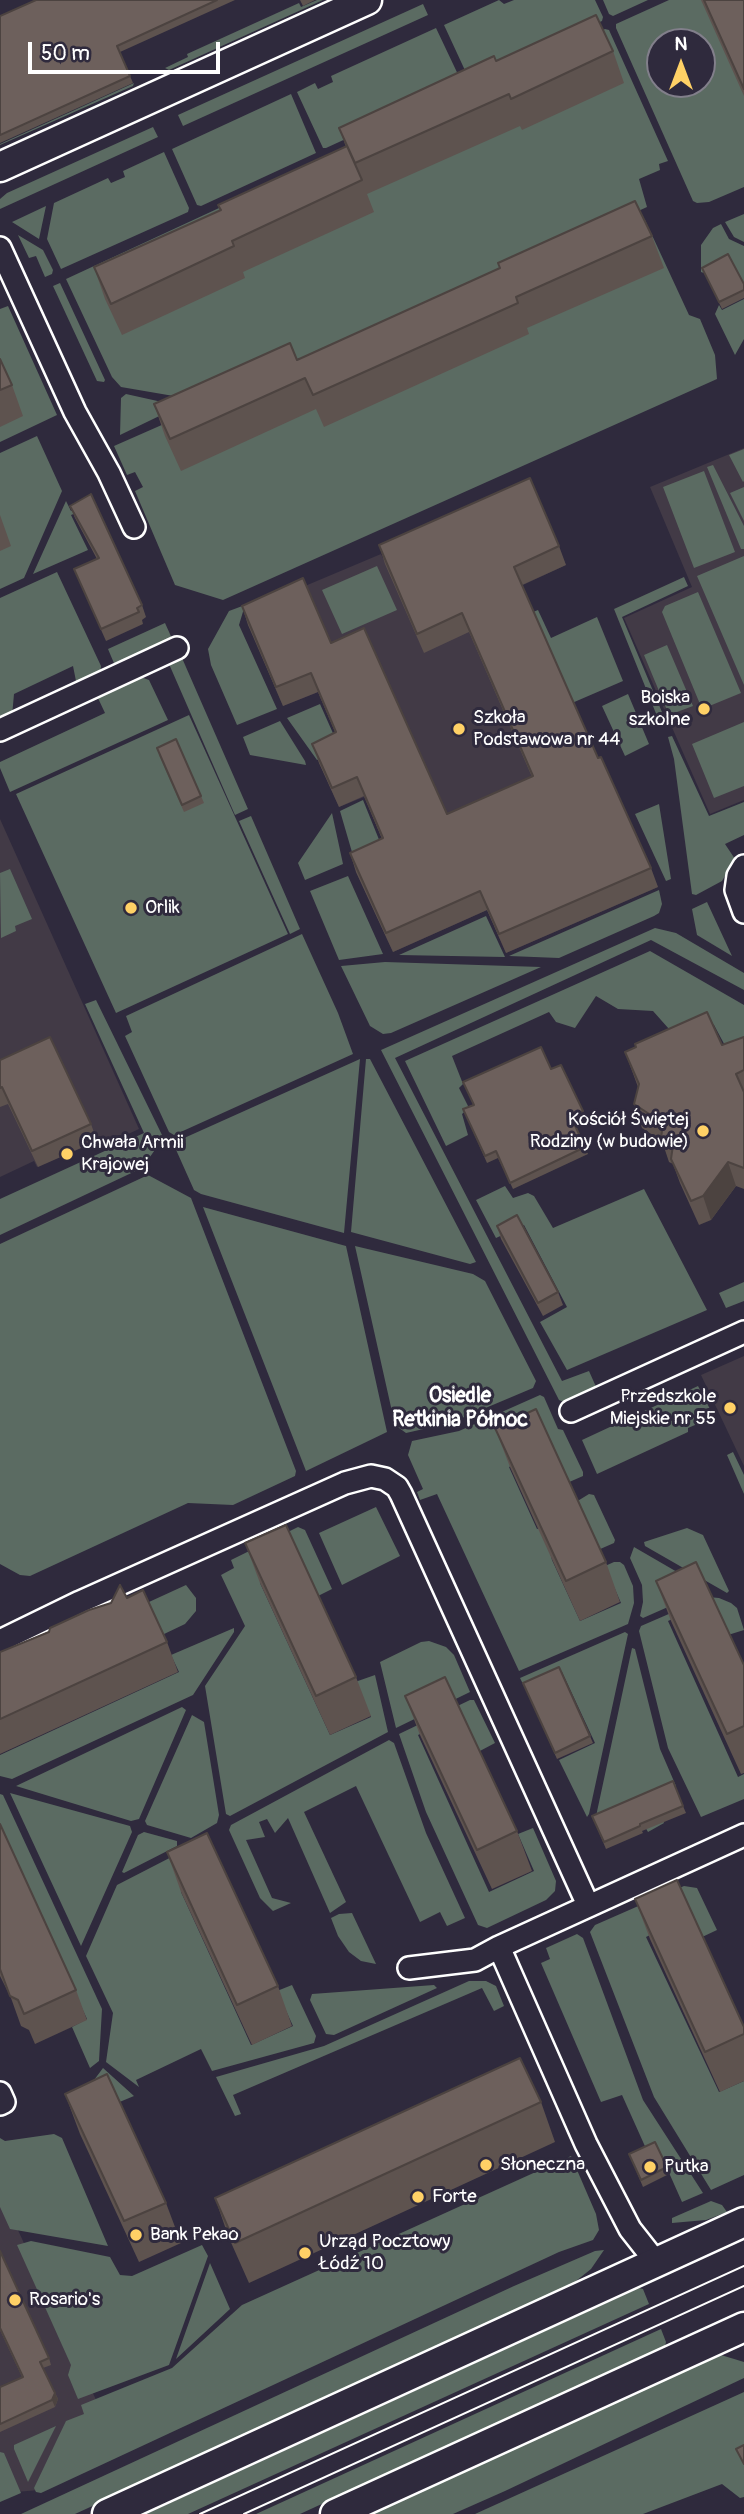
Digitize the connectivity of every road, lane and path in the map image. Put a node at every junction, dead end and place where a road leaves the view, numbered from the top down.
1 (367, 0) edge
2 (0, 167) edge
3 (0, 248) edge
4 (134, 527) dead end
5 (177, 648) dead end
6 (0, 730) edge
7 (744, 866) edge
8 (744, 912) edge
9 (744, 1332) edge
10 (571, 1411) dead end
11 (0, 1640) edge
12 (744, 1835) edge
13 (588, 1905) junction
14 (499, 1947) junction
15 (409, 1968) dead end
16 (0, 2093) edge
17 (0, 2104) edge
18 (744, 2222) edge
19 (656, 2262) junction
20 (744, 2328) edge
21 (107, 2514) edge
22 (335, 2514) edge

1 - 2 street
3 - 4 street
5 - 6 street
7 - 8 street
9 - 10 street
11 - 13 street
12 - 13 street
13 - 14 street
14 - 15 street
14 - 19 street
16 - 17 street
18 - 19 street
19 - 21 street
20 - 22 street

